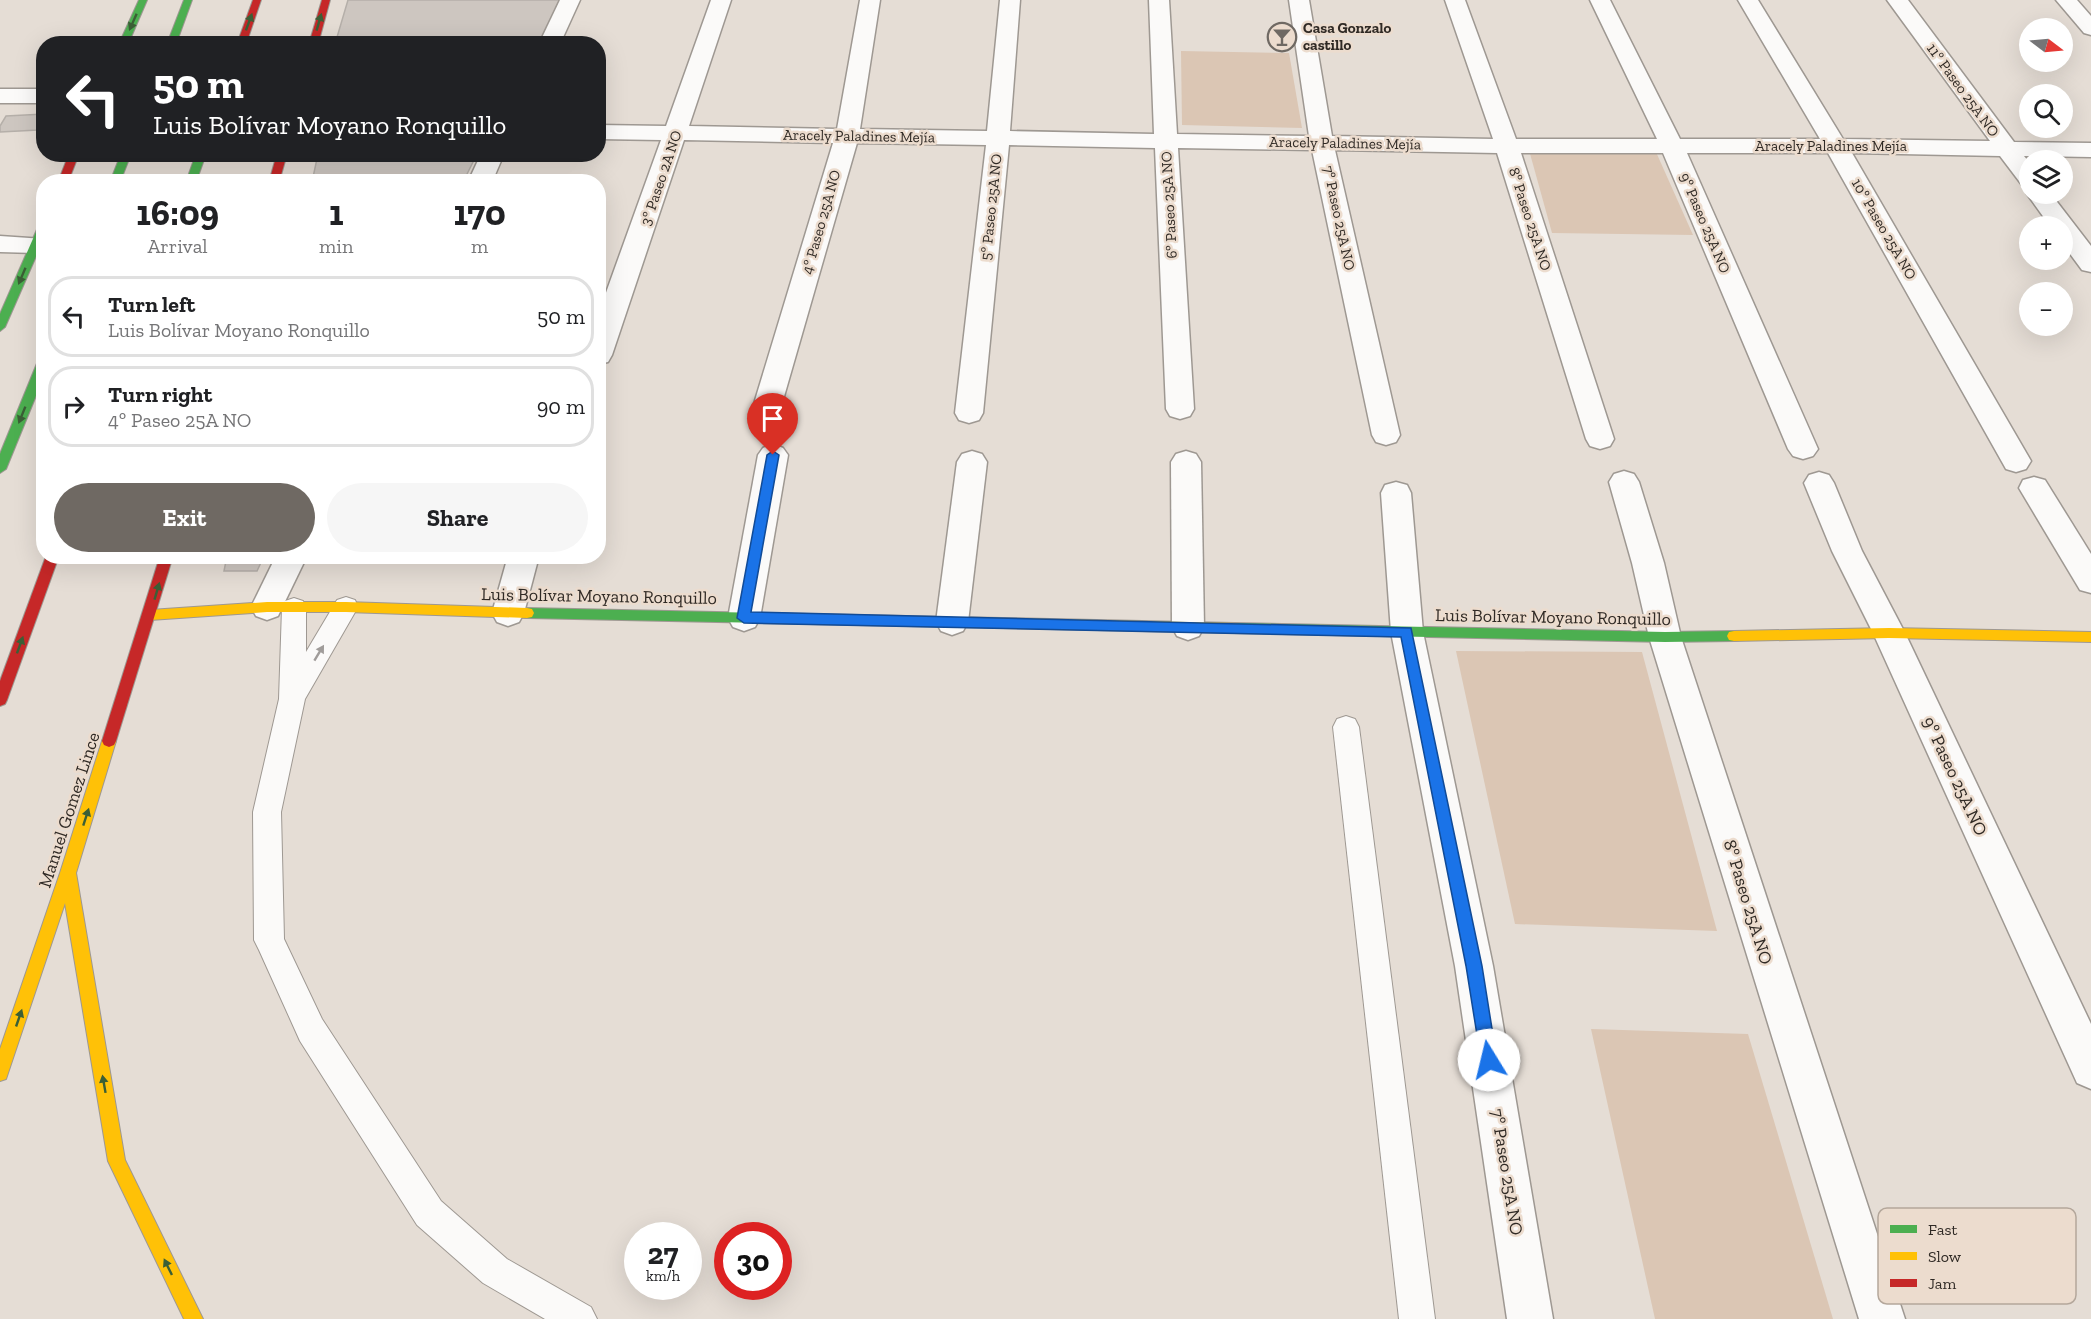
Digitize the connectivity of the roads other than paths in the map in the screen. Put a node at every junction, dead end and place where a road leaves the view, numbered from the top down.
1 (143, 0) edge
2 (188, 0) edge
3 (257, 0) edge
4 (326, 0) edge
5 (570, 0) edge
6 (721, 0) edge
7 (870, 0) edge
8 (1010, 0) edge
9 (1159, 0) edge
10 (1299, 0) edge
11 (1455, 0) edge
12 (1600, 0) edge
13 (1748, 0) edge
14 (1897, 0) edge
15 (2066, 0) edge
16 (2091, 28) edge
17 (127, 36) edge
18 (174, 36) edge
19 (244, 36) edge
20 (315, 36) edge
21 (553, 36) edge
22 (0, 96) edge
23 (36, 96) edge
24 (606, 132) edge
25 (677, 133) junction
26 (847, 136) junction
27 (998, 138) junction
28 (1166, 141) junction
29 (1322, 143) junction
30 (1507, 146) junction
31 (1672, 146) junction
32 (1836, 146) junction
33 (2006, 148) junction
34 (2091, 150) edge
35 (2019, 165) edge
36 (2046, 204) edge
37 (36, 236) edge
38 (36, 242) edge
39 (0, 244) edge
40 (2091, 264) edge
41 (0, 327) edge
42 (606, 333) edge
43 (36, 381) edge
44 (767, 407) dead end
45 (1180, 409) dead end
46 (969, 413) dead end
47 (1386, 435) dead end
48 (1600, 439) dead end
49 (1803, 449) dead end
50 (773, 455) dead end
51 (2016, 461) dead end
52 (972, 462) dead end
53 (1186, 462) dead end
54 (0, 469) edge
55 (1624, 482) dead end
56 (1819, 483) dead end
57 (2034, 488) dead end
58 (1395, 493) dead end
59 (50, 564) edge
60 (165, 564) edge
61 (290, 564) edge
62 (522, 564) edge
63 (2091, 581) edge
64 (346, 607) junction
65 (280, 608) junction
66 (508, 612) junction
67 (150, 615) junction
68 (744, 618) junction
69 (952, 622) junction
70 (1188, 627) junction
71 (1407, 632) junction
72 (1888, 633) junction
73 (1665, 637) junction
74 (2091, 637) edge
75 (292, 699) junction
76 (0, 700) edge
77 (1346, 727) dead end
78 (69, 873) junction
79 (2091, 1069) edge
80 (0, 1073) edge
81 (194, 1319) edge
82 (579, 1319) edge
83 (1417, 1319) edge
84 (1530, 1319) edge
85 (1882, 1319) edge

1 -> 17 main road
2 - 18 main road
19 -> 3 main road
20 -> 4 main road
5 - 21 street
6 - 25 street, 3º Paseo 2A NO
7 - 26 street, 4º Paseo 25A NO
8 - 27 street, 5º Paseo 25A NO
9 - 28 street, 6º Paseo 25A NO
10 - 29 street, 7º Paseo 25A NO
11 - 30 street, 8º Paseo 25A NO
12 - 31 street, 9º Paseo 25A NO
13 - 32 street, 10º Paseo 25A NO
14 - 33 street, 11º Paseo 25A NO
15 - 16 street
22 - 23 street
24 - 25 street, Aracely Paladines Mejía
25 - 26 street, Aracely Paladines Mejía
25 - 42 street, 3º Paseo 2A NO
26 - 27 street, Aracely Paladines Mejía
26 - 44 street, 4º Paseo 25A NO
27 - 28 street, Aracely Paladines Mejía
27 - 46 street, 5º Paseo 25A NO
28 - 29 street, Aracely Paladines Mejía
28 - 45 street, 6º Paseo 25A NO
29 - 30 street, Aracely Paladines Mejía
29 - 47 street, 7º Paseo 25A NO
30 - 31 street, Aracely Paladines Mejía
30 - 48 street, 8º Paseo 25A NO
31 - 32 street, Aracely Paladines Mejía
31 - 49 street, 9º Paseo 25A NO
32 - 33 street, Aracely Paladines Mejía
32 - 51 street, 10º Paseo 25A NO
33 - 34 street, Aracely Paladines Mejía
33 - 35 street, 11º Paseo 25A NO
36 - 40 street
37 - 39 street
38 -> 41 main road
43 -> 54 main road
50 - 68 street
52 - 69 street
53 - 70 street
55 - 73 street, 8º Paseo 25A NO
56 - 72 street, 9º Paseo 25A NO
57 - 63 street
58 - 71 street, 7º Paseo 25A NO
76 -> 59 main road
67 -> 60 main road, Manuel Gomez Lince
61 - 65 street
62 - 66 street
64 - 65 main road, Luis Bolívar Moyano Ronquillo
64 - 66 main road, Luis Bolívar Moyano Ronquillo
75 -> 64 lane
65 - 67 main road, Luis Bolívar Moyano Ronquillo
65 - 75 lane
66 - 68 main road, Luis Bolívar Moyano Ronquillo
78 -> 67 main road, Manuel Gomez Lince
68 - 69 main road, Luis Bolívar Moyano Ronquillo
69 - 70 main road, Luis Bolívar Moyano Ronquillo
70 - 71 main road, Luis Bolívar Moyano Ronquillo
71 - 73 main road, Luis Bolívar Moyano Ronquillo
71 - 84 street, 7º Paseo 25A NO
72 - 73 main road, Luis Bolívar Moyano Ronquillo
72 - 74 main road, Luis Bolívar Moyano Ronquillo
72 - 79 street, 9º Paseo 25A NO
73 - 85 street, 8º Paseo 25A NO
75 - 82 lane
77 - 83 lane
80 -> 78 main road, Manuel Gomez Lince
81 -> 78 main road

